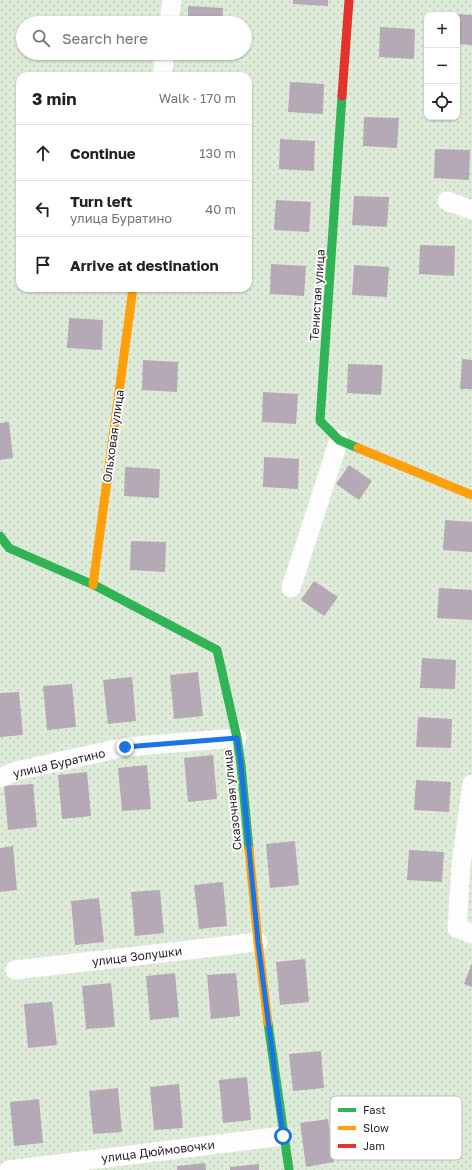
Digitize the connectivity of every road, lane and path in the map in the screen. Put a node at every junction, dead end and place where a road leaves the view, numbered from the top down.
1 (172, 0) edge
2 (349, 0) edge
3 (170, 16) edge
4 (164, 60) edge
5 (163, 72) edge
6 (447, 201) dead end
7 (472, 210) edge
8 (132, 292) edge
9 (339, 440) junction
10 (472, 495) edge
11 (0, 536) edge
12 (94, 585) junction
13 (291, 588) dead end
14 (237, 738) junction
15 (0, 778) edge
16 (472, 784) edge
17 (472, 934) edge
18 (258, 942) junction
19 (15, 970) dead end
20 (283, 1136) junction
21 (10, 1170) edge
22 (288, 1170) edge

1 - 3 street
2 - 9 street, Тенистая улица
4 - 5 street
6 - 7 street
8 - 12 street, Ольховая улица
9 - 10 street, Тенистая улица
9 - 13 street
11 - 12 street, Сказочная улица
12 - 14 street, Сказочная улица
14 - 15 street, улица Буратино
14 - 18 street, Сказочная улица
16 - 17 street
18 - 19 street, улица Золушки
18 - 20 street, Сказочная улица
20 - 21 street, улица Дюймовочки
20 - 22 street, Сказочная улица

